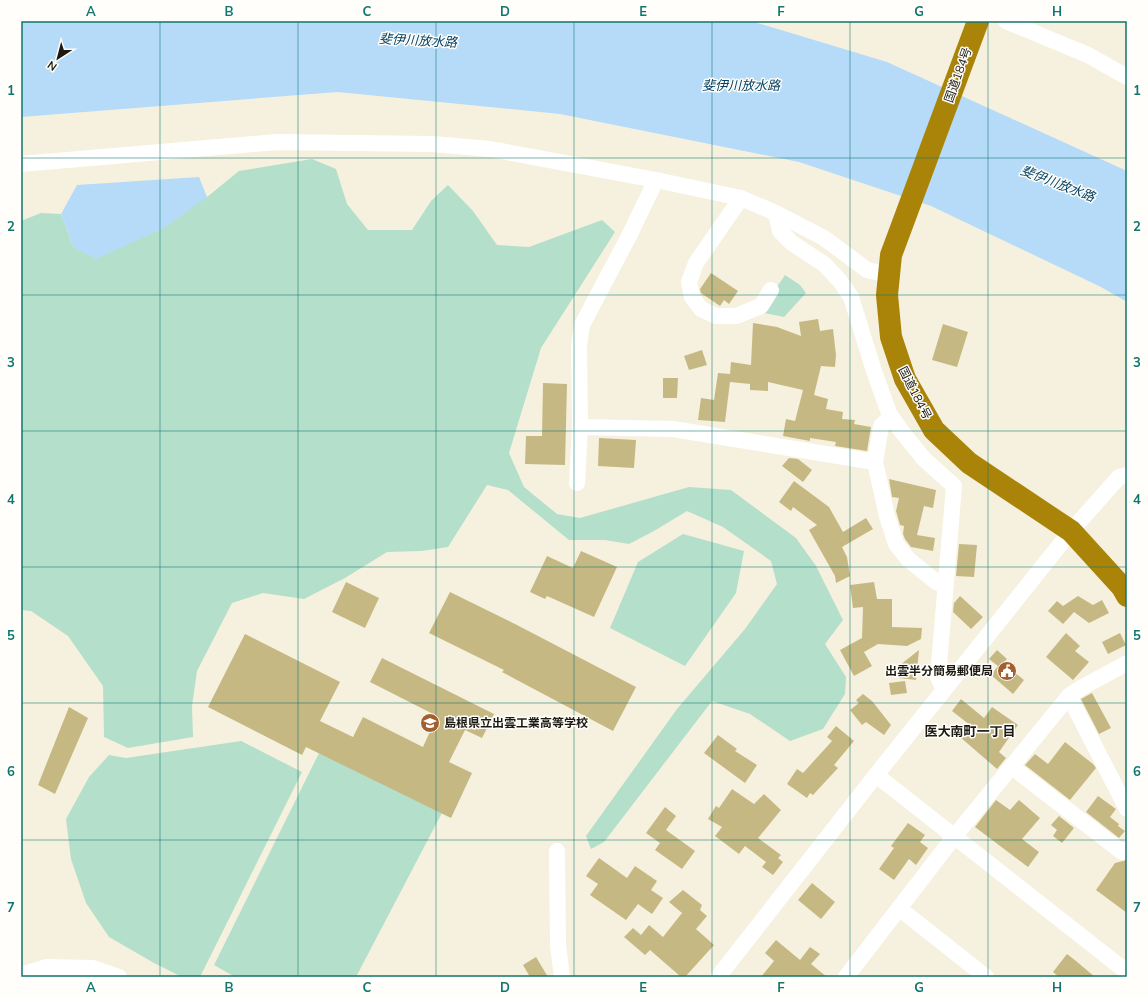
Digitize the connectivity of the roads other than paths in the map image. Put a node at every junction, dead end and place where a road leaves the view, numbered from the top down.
1 (1006, 21) edge
2 (974, 30) edge
3 (1127, 77) edge
4 (21, 164) edge
5 (656, 180) junction
6 (741, 198) junction
7 (776, 213) junction
8 (890, 265) junction
9 (772, 290) dead end
10 (891, 417) junction
11 (580, 427) junction
12 (875, 462) junction
13 (1127, 475) edge
14 (576, 483) dead end
15 (1071, 531) junction
16 (945, 586) junction
17 (1125, 589) edge
18 (1127, 663) edge
19 (944, 690) junction
20 (1069, 696) junction
21 (1012, 767) junction
22 (876, 775) junction
23 (1127, 809) edge
24 (954, 837) junction
25 (1127, 849) edge
26 (556, 850) dead end
27 (900, 909) junction
28 (1127, 972) edge
29 (21, 975) edge
30 (119, 977) edge
31 (562, 977) edge
32 (718, 977) edge
33 (846, 977) edge
34 (986, 977) edge

1 - 3 street
2 - 8 highway, 国道184号
4 - 5 street
5 - 6 street
5 - 11 street
6 - 7 street
6 - 9 street
7 - 8 street
7 - 10 street
8 - 15 highway, 国道184号
10 - 12 street
10 - 16 street
11 - 12 street
11 - 14 street
12 - 16 street
13 - 15 street
15 - 17 highway, 国道184号
15 - 19 street
16 - 19 street
18 - 20 street
19 - 22 street
20 - 21 street
20 - 23 street
21 - 24 street
21 - 25 street
22 - 24 street
22 - 32 street
24 - 27 street
24 - 28 street
26 - 31 street
27 - 33 street
27 - 34 street
29 - 30 street

